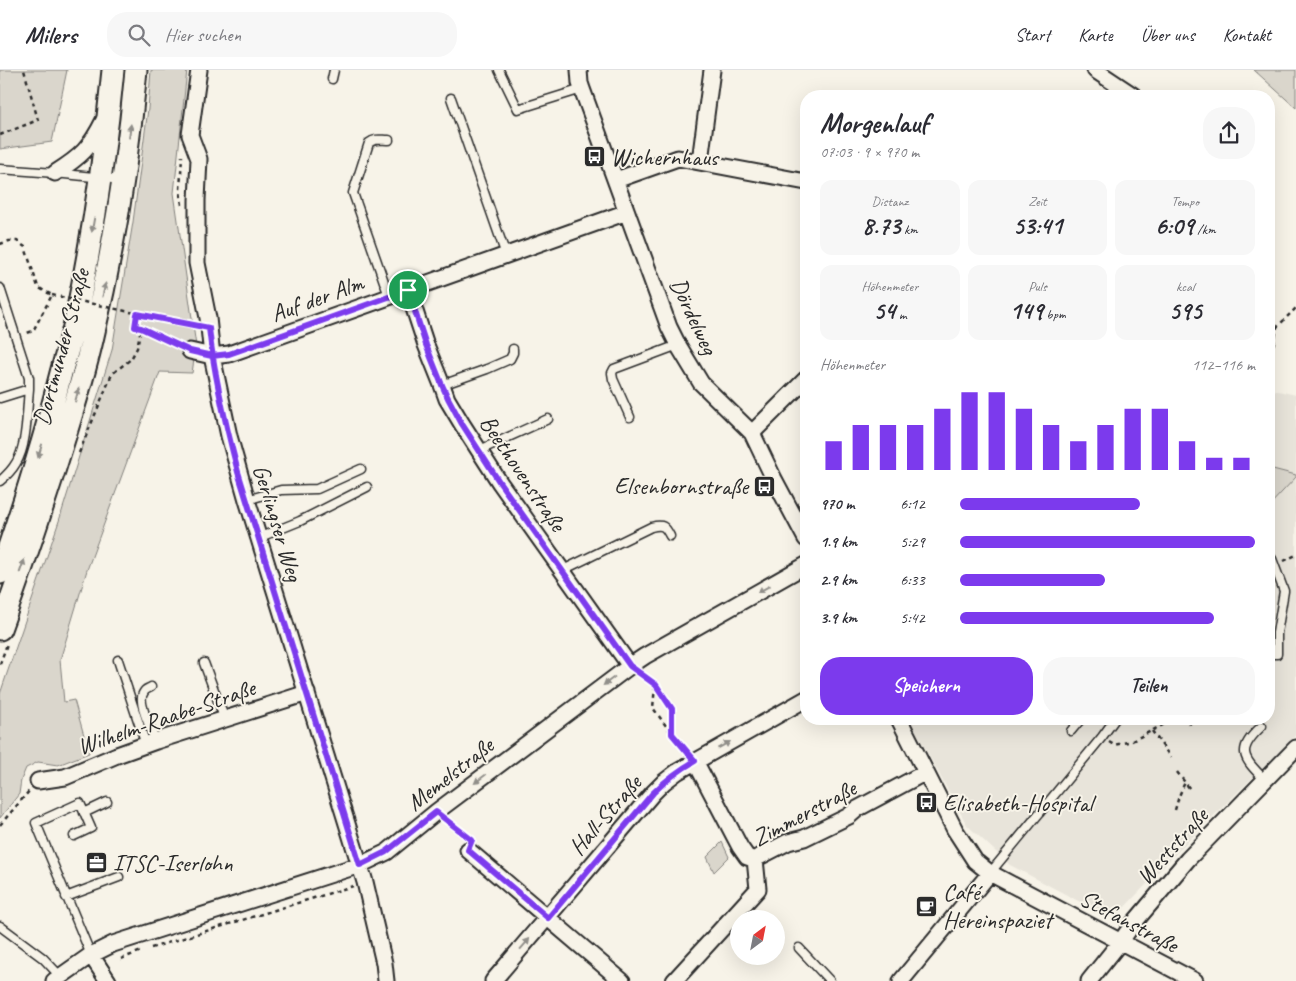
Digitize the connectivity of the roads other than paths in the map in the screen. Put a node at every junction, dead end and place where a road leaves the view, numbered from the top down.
1 (113, 70) edge
2 (136, 70) edge
3 (199, 70) edge
4 (334, 70) edge
5 (499, 70) edge
6 (570, 70) edge
7 (712, 70) edge
8 (1095, 70) edge
9 (332, 79) dead end
10 (580, 81) edge
11 (1125, 90) edge
12 (452, 98) dead end
13 (109, 110) junction
14 (389, 140) dead end
15 (700, 161) junction
16 (0, 169) edge
17 (55, 173) junction
18 (101, 177) junction
19 (124, 180) junction
20 (616, 180) junction
21 (800, 181) edge
22 (627, 212) junction
23 (506, 255) junction
24 (0, 288) edge
25 (408, 290) junction
26 (389, 296) junction
27 (678, 345) junction
28 (513, 349) dead end
29 (190, 351) road end
30 (212, 356) junction
31 (442, 385) junction
32 (800, 385) edge
33 (29, 389) junction
34 (0, 398) edge
35 (630, 417) dead end
36 (548, 420) dead end
37 (752, 434) junction
38 (480, 450) junction
39 (361, 469) dead end
40 (0, 481) edge
41 (367, 487) dead end
42 (247, 500) junction
43 (800, 528) edge
44 (670, 536) dead end
45 (258, 538) junction
46 (800, 568) edge
47 (1275, 568) edge
48 (563, 570) junction
49 (0, 573) edge
50 (0, 629) edge
51 (1275, 654) edge
52 (118, 660) dead end
53 (204, 663) dead end
54 (630, 666) junction
55 (150, 687) dead end
56 (308, 693) junction
57 (800, 702) edge
58 (225, 720) junction
59 (901, 725) edge
60 (1076, 725) edge
61 (1111, 725) edge
62 (1262, 726) dead end
63 (1071, 731) dead end
64 (151, 743) junction
65 (1296, 748) edge
66 (695, 761) junction
67 (926, 772) junction
68 (1265, 780) junction
69 (38, 781) road end
70 (108, 802) dead end
71 (84, 813) junction
72 (74, 836) dead end
73 (468, 850) road end
74 (750, 858) dead end
75 (360, 865) junction
76 (990, 873) junction
77 (119, 876) dead end
78 (66, 897) junction
79 (548, 918) junction
80 (0, 926) edge
81 (1121, 941) junction
82 (800, 948) dead end
83 (91, 955) junction
84 (57, 979) edge
85 (108, 981) edge
86 (386, 981) edge
87 (492, 981) edge
88 (622, 981) edge
89 (674, 981) edge
90 (830, 981) edge
91 (901, 981) edge
92 (1089, 981) edge
93 (1195, 981) edge

1 - 13 main road, Dortmunder Straße
19 -> 2 main road, Dortmunder Straße
3 - 30 street, Gerlingser Weg
4 - 9 lane
5 - 10 lane
6 - 10 street, Dördelweg
7 - 15 street
8 - 11 street
10 - 20 street, Dördelweg
12 - 23 lane
13 - 17 street
13 - 18 main road, Dortmunder Straße
14 - 26 lane
15 - 20 street
15 - 21 street
16 - 17 lane
17 - 18 lane
18 - 19 lane
18 -> 49 main road, Dortmunder Straße
50 -> 19 main road, Dortmunder Straße
20 - 22 street, Dördelweg
22 - 23 street, Auf der Alm
22 - 27 street, Dördelweg
23 - 25 street, Auf der Alm
24 - 33 lane
25 - 26 street, Auf der Alm
25 - 31 street, Beethovenstraße
26 - 30 street, Auf der Alm
27 - 35 lane
27 - 37 street, Dördelweg
28 - 31 lane
29 - 30 street, Auf der Alm
30 - 42 street, Gerlingser Weg
31 - 38 street, Beethovenstraße
32 - 37 street
33 - 34 lane
33 - 40 lane
36 - 38 lane
37 - 43 street, Dördelweg
38 - 48 street, Beethovenstraße
39 - 42 lane
41 - 45 lane
42 - 45 street, Gerlingser Weg
44 - 48 lane
45 - 56 street, Gerlingser Weg
46 -> 54 street, Memelstraße
47 - 51 lane
48 - 54 street, Beethovenstraße
52 - 64 lane
53 - 58 lane
54 -> 75 street, Memelstraße
55 - 64 lane
56 - 58 street, Wilhelm-Raabe-Straße
56 - 75 street, Gerlingser Weg
66 -> 57 street, Hall-Straße
58 - 64 street, Wilhelm-Raabe-Straße
59 - 67 street
60 - 63 lane
61 - 76 lane
62 - 68 lane
64 - 69 street, Wilhelm-Raabe-Straße
65 - 68 street, Weststraße
66 - 74 street, Zimmerstraße
66 - 79 street, Hall-Straße
67 - 76 street
67 - 89 street, Zimmerstraße
68 - 81 street, Weststraße
70 - 71 lane
71 - 72 lane
71 - 78 lane
73 - 79 street
75 - 83 street, Memelstraße
75 - 86 street, Gerlingser Weg
76 - 81 street, Stefanstraße
76 - 91 street
77 - 78 lane
78 - 83 lane
87 -> 79 street, Hall-Straße
79 - 88 street
80 - 84 lane
81 - 92 street, Weststraße
81 - 93 street, Stefanstraße
82 - 90 lane
83 - 84 street, Memelstraße
83 - 85 street

